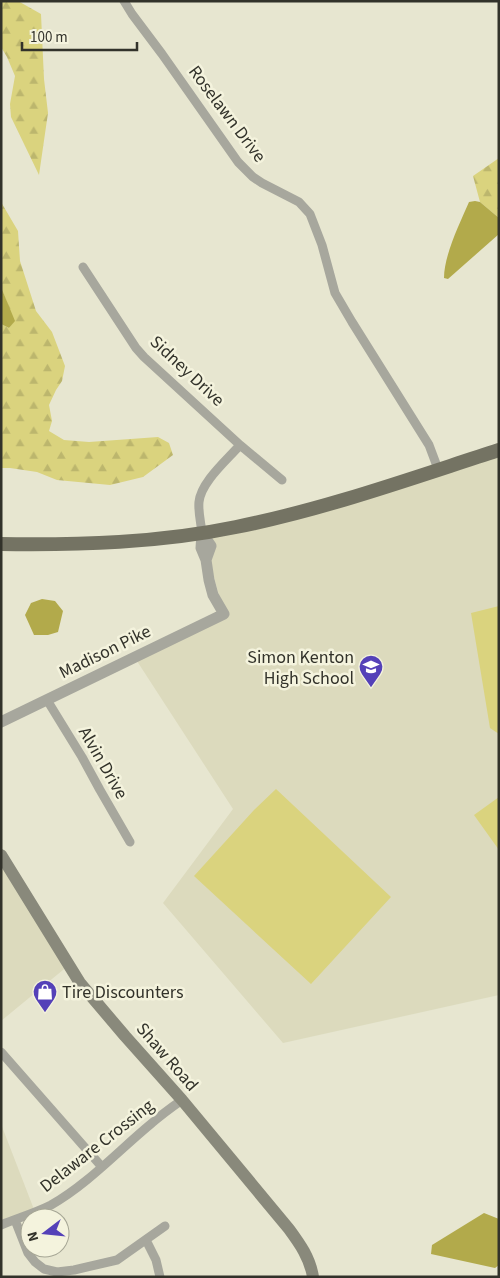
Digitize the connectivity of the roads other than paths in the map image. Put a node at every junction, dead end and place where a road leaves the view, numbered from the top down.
1 (124, 1) edge
2 (83, 267) dead end
3 (240, 445) junction
4 (499, 450) edge
5 (438, 469) junction
6 (282, 480) dead end
7 (202, 533) junction
8 (1, 544) edge
9 (47, 700) junction
10 (1, 722) edge
11 (130, 842) dead end
12 (1, 856) edge
13 (1, 1052) edge
14 (182, 1100) junction
15 (102, 1167) junction
16 (15, 1220) junction
17 (1, 1225) edge
18 (165, 1226) dead end
19 (146, 1240) junction
20 (49, 1274) edge
21 (160, 1277) edge
22 (313, 1277) edge

1 - 5 street, Roselawn Drive
2 - 3 street, Sidney Drive
3 - 6 street, Sidney Drive
3 - 7 street
4 - 5 main road
5 - 7 main road
7 - 8 main road
7 - 9 street, Madison Pike
9 - 10 street, Madison Pike
9 - 11 street, Alvin Drive
12 - 14 main road, Shaw Road
13 - 15 street
14 - 15 street, Delaware Crossing
14 - 22 main road, Shaw Road
15 - 16 street, Delaware Crossing
16 - 17 street, Delaware Crossing
16 - 20 street
18 - 19 street
19 - 20 street
19 - 21 street

